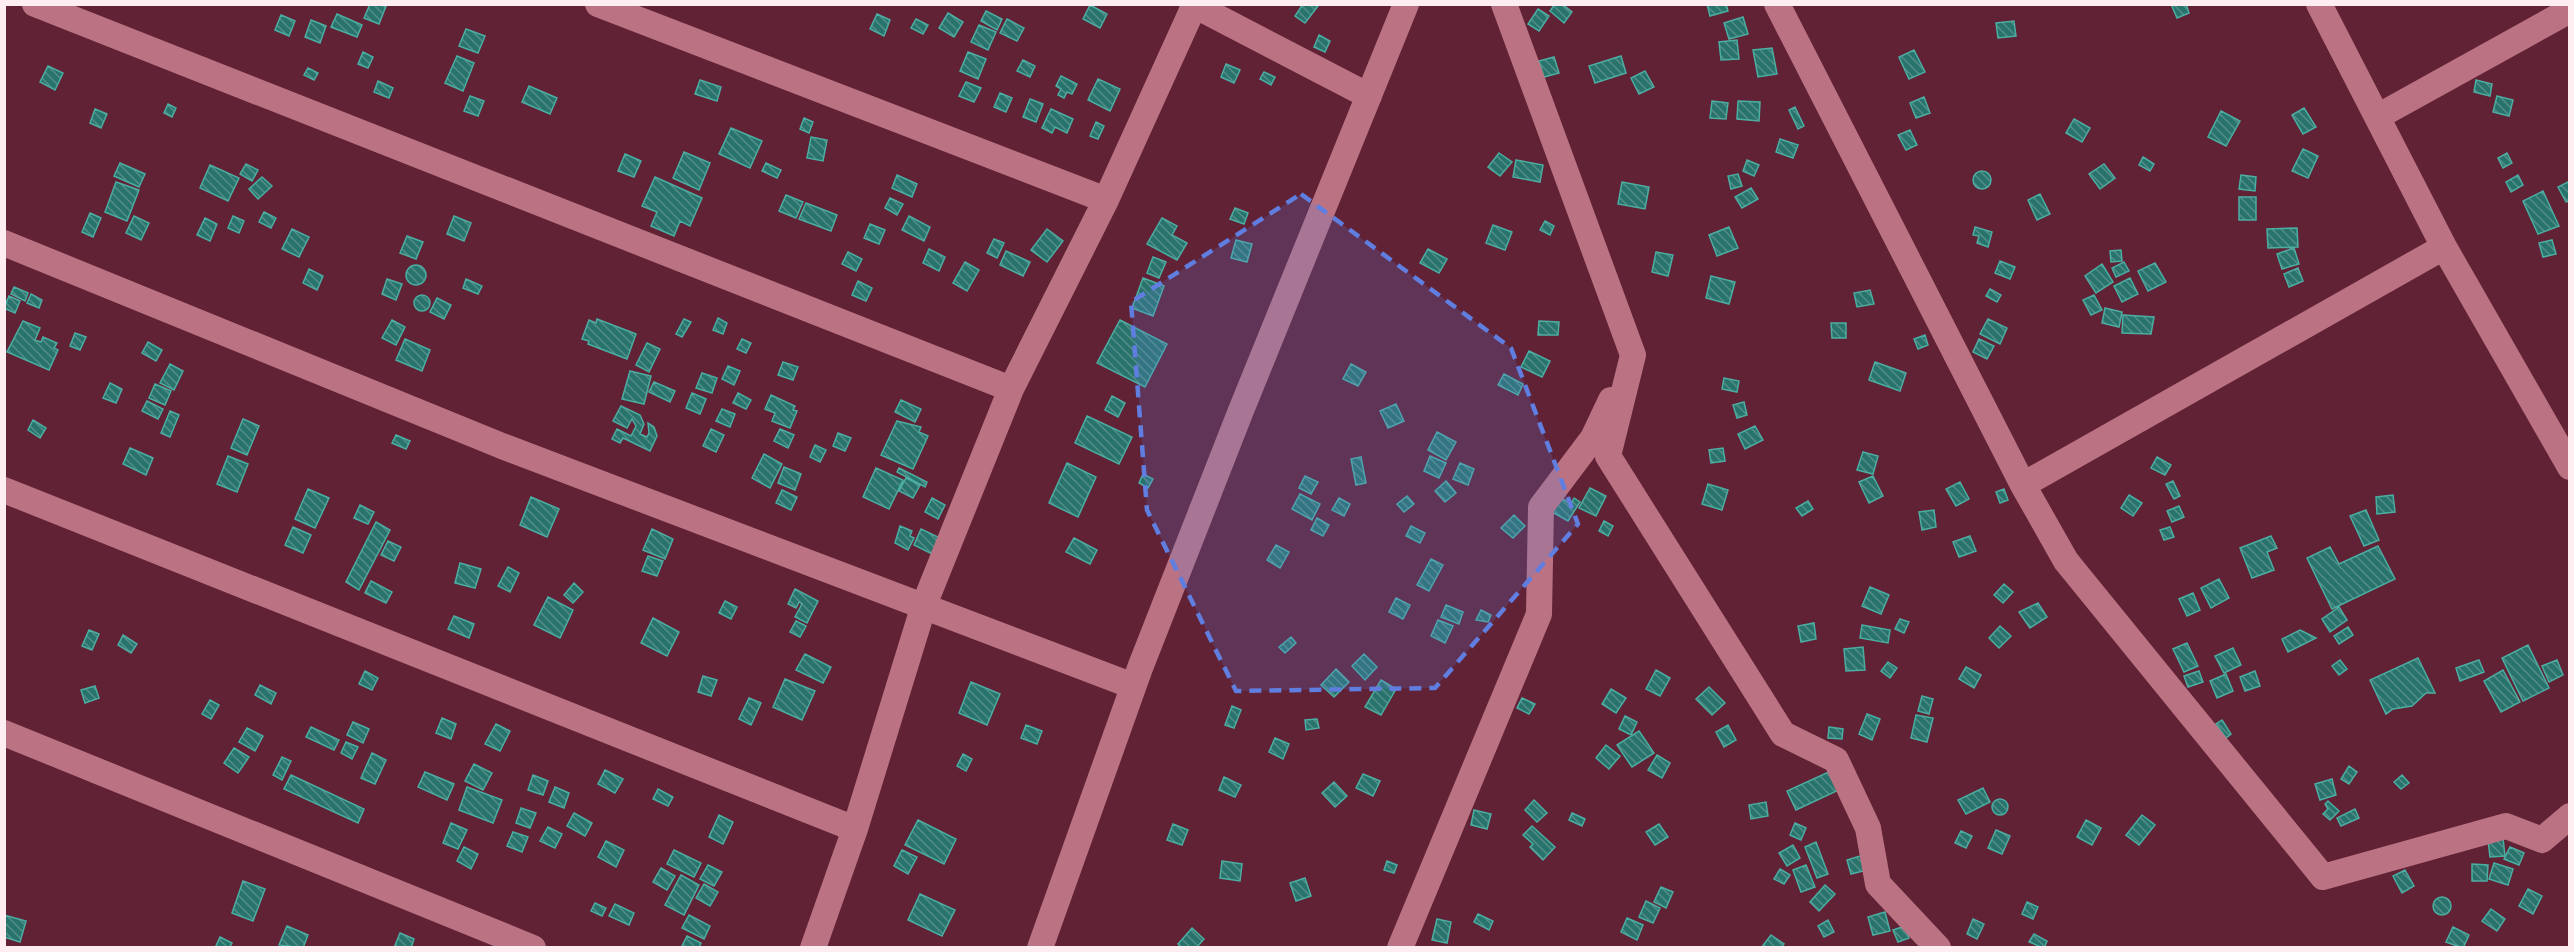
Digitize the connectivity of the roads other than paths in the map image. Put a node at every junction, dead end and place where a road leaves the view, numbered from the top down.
1 (35, 4) edge
2 (598, 4) edge
3 (1406, 4) edge
4 (1504, 4) edge
5 (1776, 4) edge
6 (2319, 4) edge
7 (1194, 5) edge
8 (2570, 10) edge
9 (1369, 96) junction
10 (2377, 117) junction
11 (1106, 200) junction
12 (4, 243) edge
13 (2444, 247) junction
14 (1633, 355) junction
15 (1011, 389) junction
16 (2570, 467) edge
17 (2023, 485) junction
18 (4, 490) edge
19 (924, 605) junction
20 (1133, 686) junction
21 (4, 733) edge
22 (2570, 816) edge
23 (855, 829) junction
24 (532, 948) edge
25 (813, 948) edge
26 (1040, 948) edge
27 (1400, 948) edge
28 (1938, 948) edge

1 - 15 street
2 - 11 street
3 - 9 street
4 - 14 street
5 - 17 street
6 - 10 street
7 - 9 street
7 - 11 street
8 - 10 street
9 - 20 street
10 - 13 street
11 - 15 street
12 - 19 street
13 - 16 street
13 - 17 street
14 - 27 street
14 - 28 street
15 - 19 street
17 - 22 street
18 - 23 street
19 - 20 street
19 - 23 street
20 - 26 street
21 - 24 street
23 - 25 street

